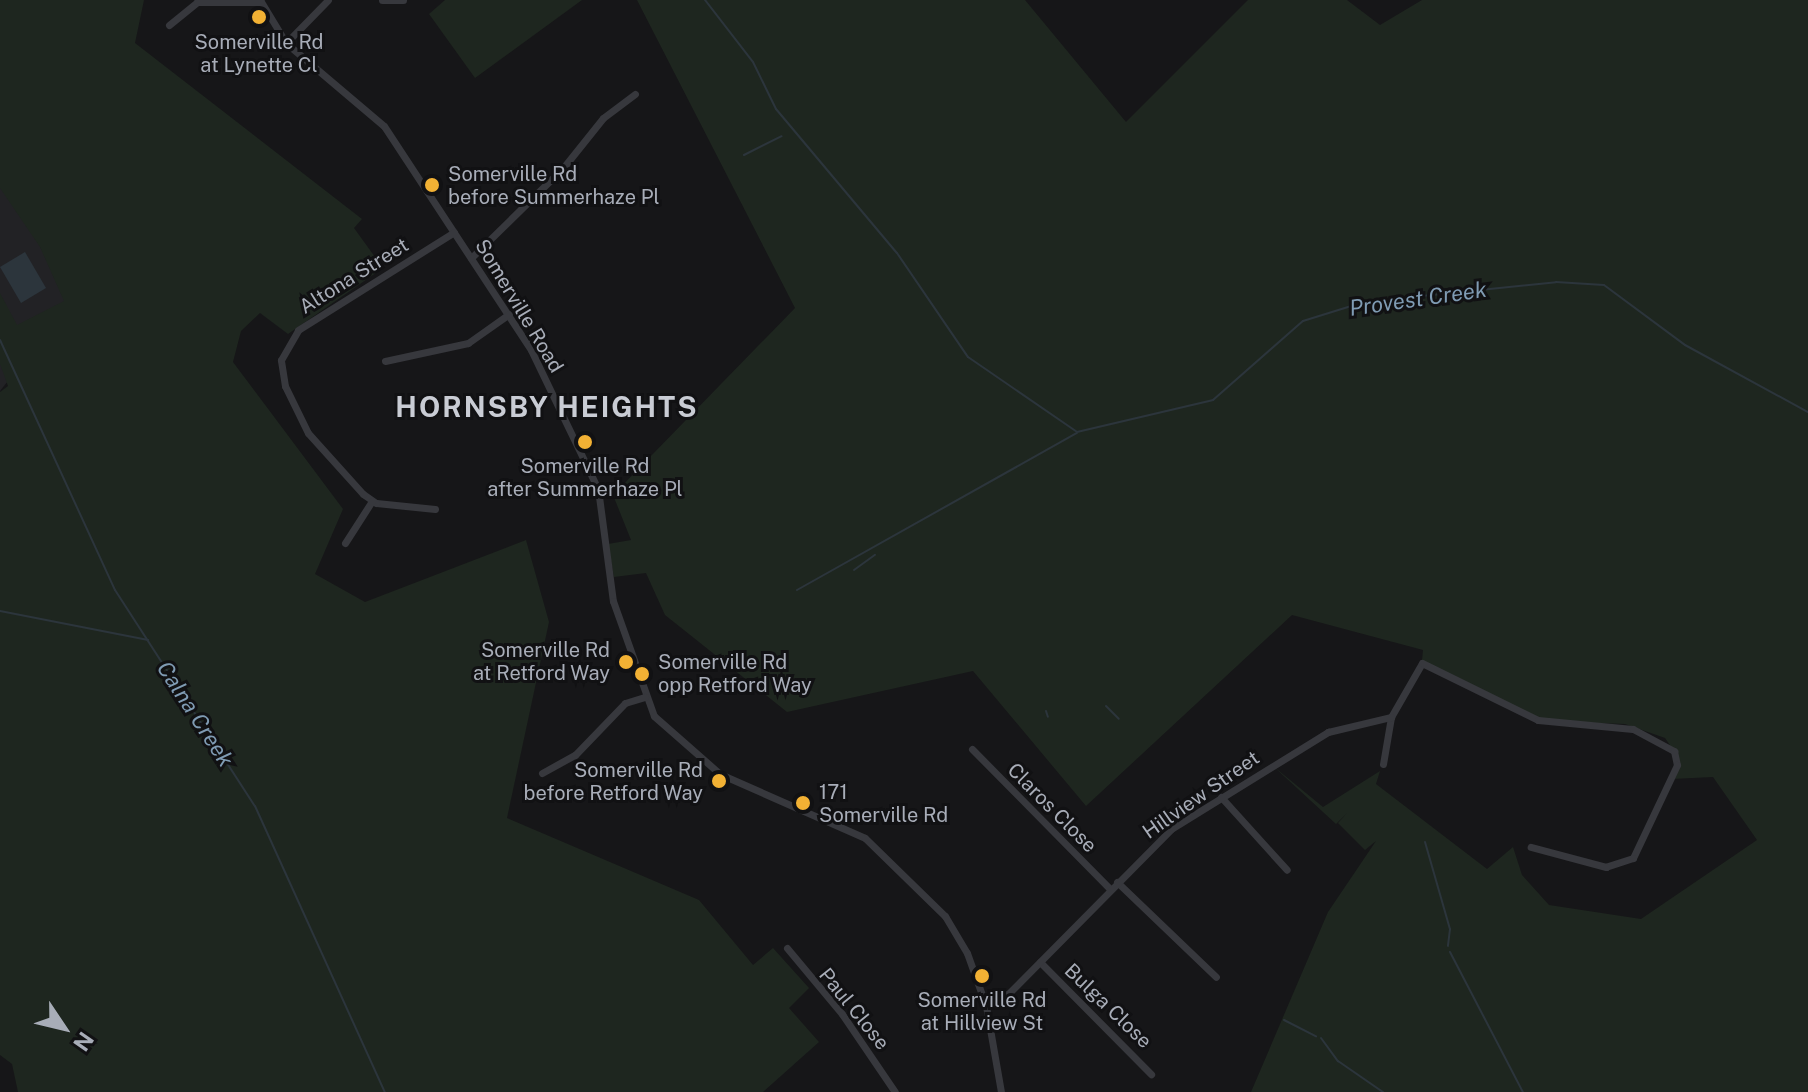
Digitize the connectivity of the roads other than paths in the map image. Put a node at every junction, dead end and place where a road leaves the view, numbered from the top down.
1 (328, 0) edge
2 (382, 0) edge
3 (403, 0) edge
4 (260, 1) edge
5 (169, 25) dead end
6 (286, 43) junction
7 (635, 94) dead end
8 (454, 232) junction
9 (471, 258) junction
10 (509, 314) junction
11 (385, 361) dead end
12 (372, 501) junction
13 (435, 509) dead end
14 (345, 543) dead end
15 (645, 697) junction
16 (1391, 717) junction
17 (972, 749) dead end
18 (1383, 764) dead end
19 (542, 773) dead end
20 (1221, 797) junction
21 (1531, 847) dead end
22 (1287, 870) dead end
23 (1117, 882) junction
24 (1110, 889) junction
25 (787, 948) dead end
26 (1040, 962) junction
27 (1216, 977) dead end
28 (986, 1006) junction
29 (1151, 1074) dead end
30 (895, 1092) edge
31 (1001, 1092) edge

1 - 6 street
2 - 3 street
4 - 5 street
4 - 6 street, Somerville Road
6 - 8 street, Somerville Road
7 - 9 street
8 - 9 street, Somerville Road
8 - 12 street, Altona Street
9 - 10 street, Somerville Road
10 - 11 street
10 - 15 street, Somerville Road
12 - 13 street
12 - 14 street
15 - 19 street
15 - 28 street, Somerville Road
16 - 18 street
16 - 20 street, Hillview Street
16 - 21 street
17 - 24 street, Claros Close
20 - 22 street
20 - 23 street, Hillview Street
23 - 24 street, Hillview Street
23 - 27 street
24 - 26 street, Hillview Street
25 - 30 street, Paul Close
26 - 28 street, Hillview Street
26 - 29 street, Bulga Close
28 - 31 street, Somerville Road

